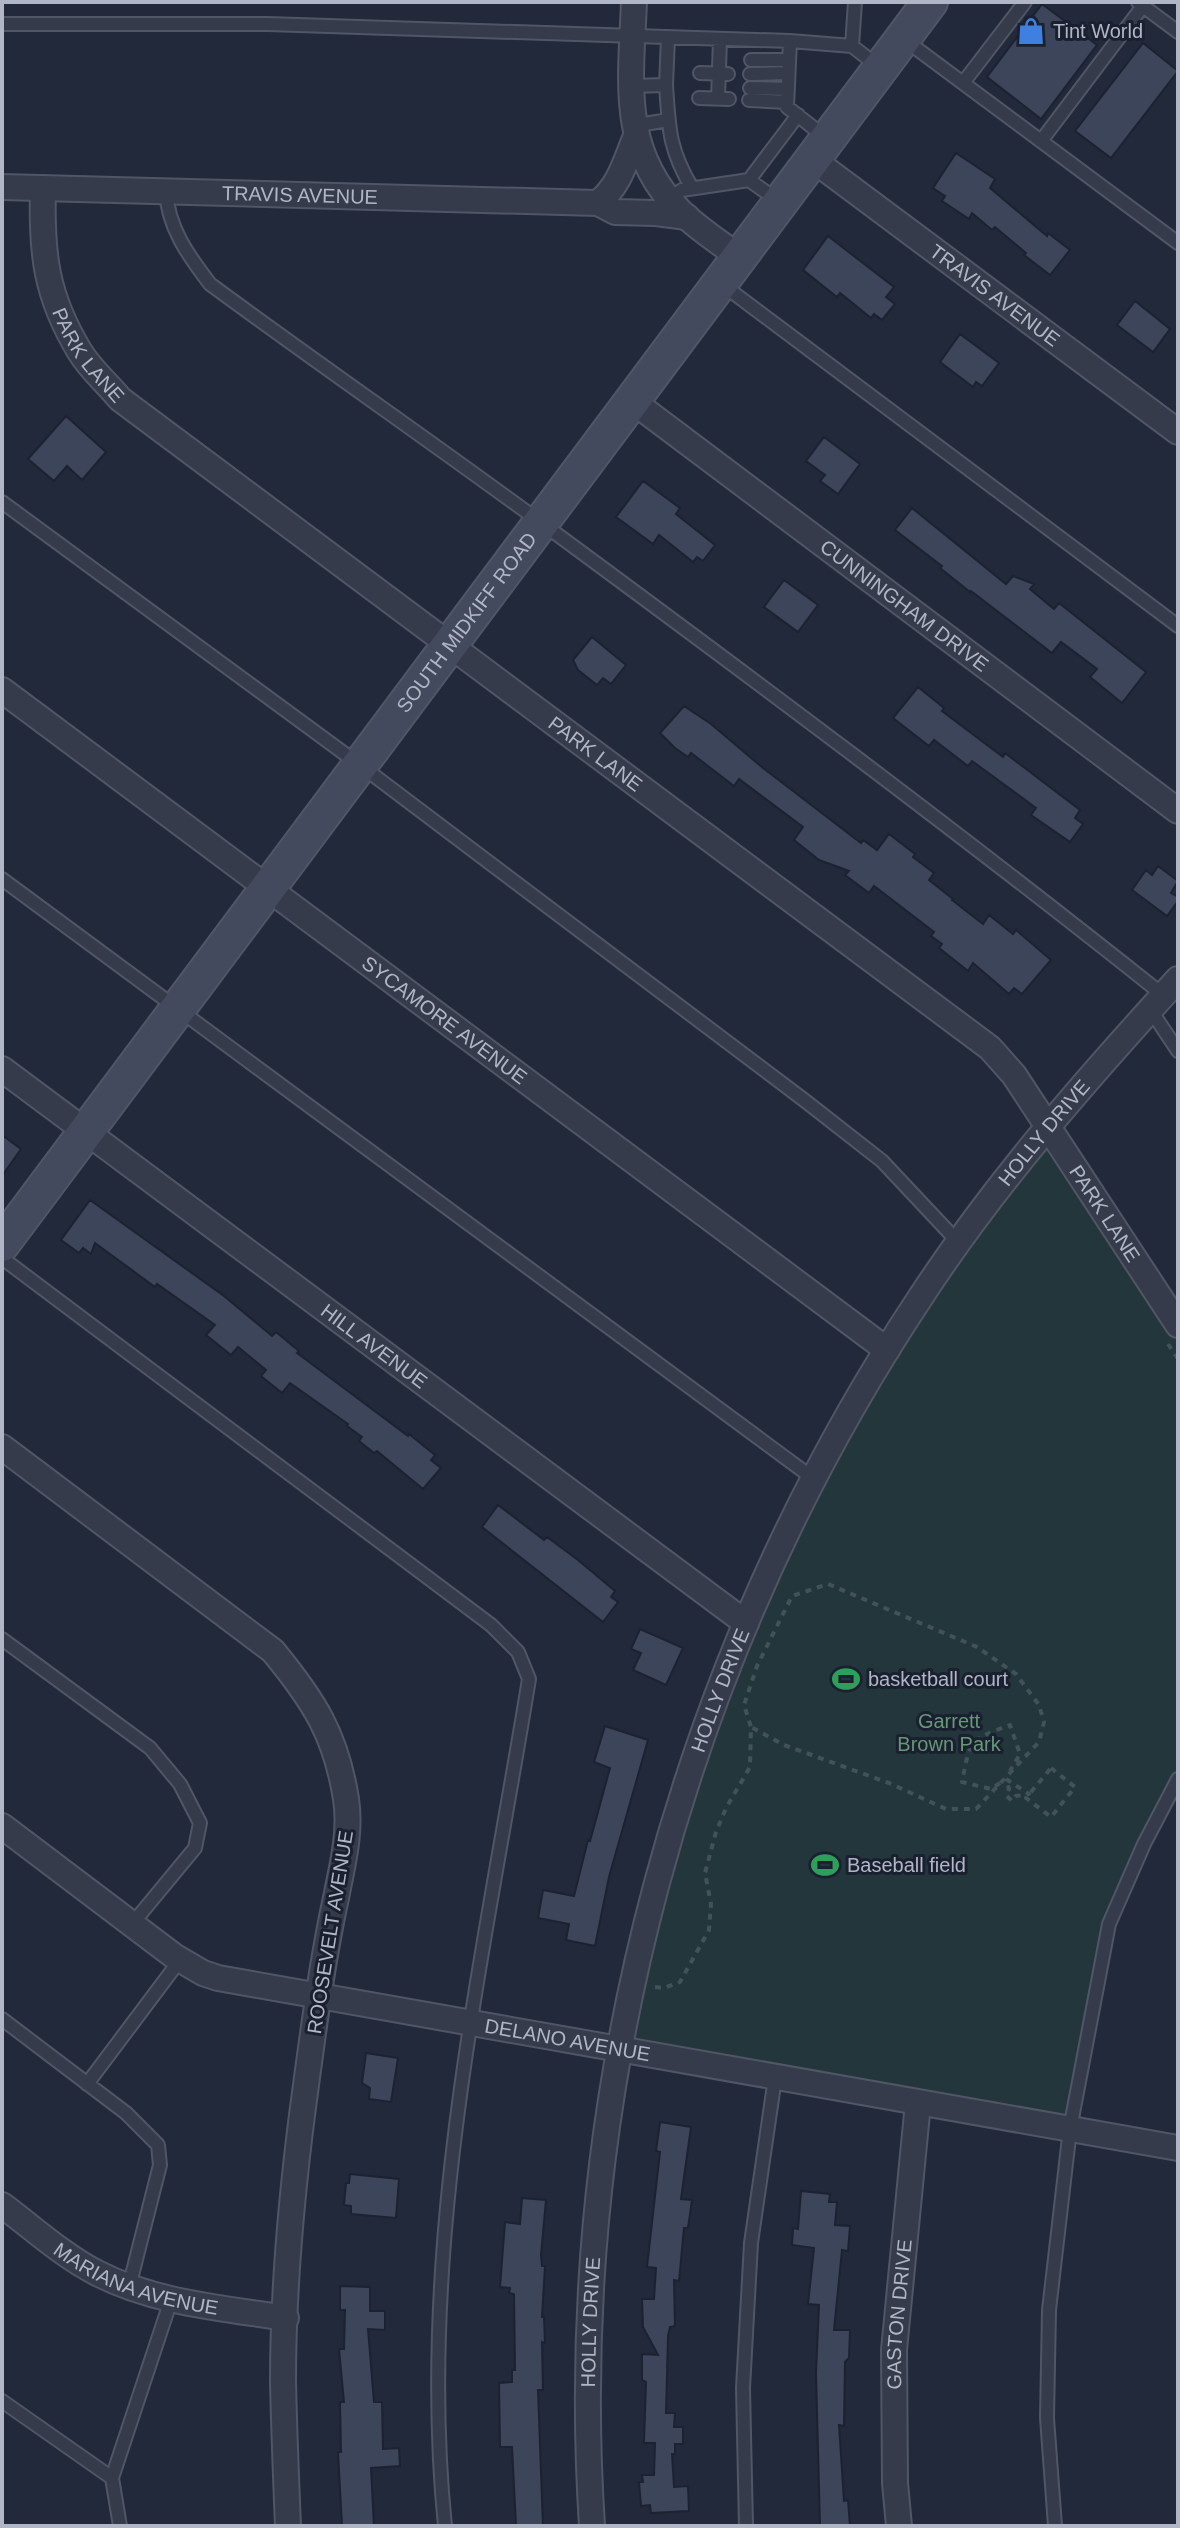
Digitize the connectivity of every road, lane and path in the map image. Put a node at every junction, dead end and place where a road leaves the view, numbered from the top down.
1 (634, 2) edge
2 (855, 2) edge
3 (1025, 2) edge
4 (1141, 4) edge
5 (916, 16) edge
6 (2, 24) edge
7 (1178, 32) edge
8 (633, 37) junction
9 (668, 38) junction
10 (720, 39) junction
11 (790, 41) junction
12 (852, 46) junction
13 (751, 67) dead end
14 (789, 67) junction
15 (880, 67) junction
16 (700, 73) dead end
17 (724, 80) junction
18 (963, 83) junction
19 (672, 85) junction
20 (631, 86) junction
21 (750, 94) dead end
22 (788, 95) junction
23 (699, 98) dead end
24 (798, 115) junction
25 (668, 120) junction
26 (635, 131) junction
27 (1041, 141) junction
28 (820, 149) junction
29 (749, 180) junction
30 (2, 187) edge
31 (43, 188) junction
32 (692, 188) junction
33 (166, 191) junction
34 (664, 192) junction
35 (780, 202) junction
36 (598, 203) junction
37 (687, 217) junction
38 (1178, 243) edge
39 (729, 270) junction
40 (631, 400) junction
41 (1178, 432) edge
42 (2, 502) edge
43 (541, 522) junction
44 (1178, 626) edge
45 (451, 644) junction
46 (2, 690) edge
47 (360, 765) junction
48 (1178, 811) edge
49 (2, 879) edge
50 (267, 887) junction
51 (1164, 994) edge
52 (177, 1009) junction
53 (1178, 1051) edge
54 (2, 1069) edge
55 (1049, 1127) junction
56 (86, 1131) junction
57 (959, 1243) junction
58 (2, 1244) edge
59 (2, 1258) edge
60 (1170, 1330) edge
61 (887, 1350) junction
62 (1178, 1359) edge
63 (2, 1447) edge
64 (814, 1479) junction
65 (790, 1586) dead end
66 (792, 1596) junction
67 (746, 1623) junction
68 (2, 1639) edge
69 (751, 1727) junction
70 (1006, 1779) junction
71 (1178, 1779) edge
72 (1029, 1794) junction
73 (2, 1826) edge
74 (133, 1923) junction
75 (180, 1960) junction
76 (634, 1982) junction
77 (658, 1988) junction
78 (319, 1996) junction
79 (655, 1998) dead end
80 (2, 2019) edge
81 (472, 2024) junction
82 (618, 2050) junction
83 (775, 2078) junction
84 (87, 2084) junction
85 (918, 2103) junction
86 (1070, 2129) junction
87 (1178, 2148) edge
88 (2, 2205) edge
89 (129, 2287) junction
90 (171, 2300) junction
91 (286, 2318) junction
92 (2, 2401) edge
93 (112, 2478) junction
94 (120, 2526) edge
95 (288, 2526) edge
96 (445, 2526) edge
97 (592, 2526) edge
98 (746, 2526) edge
99 (899, 2526) edge
100 (1055, 2526) edge

1 - 8 street
2 - 12 lane
3 - 18 lane
4 - 7 lane
4 - 27 lane
5 - 15 main road, SOUTH MIDKIFF ROAD
5 - 18 lane
6 - 8 lane
8 - 9 lane
8 - 20 street
9 - 10 lane
9 - 19 lane
10 - 11 lane
10 - 17 lane
11 - 12 lane
11 - 14 lane
12 - 15 lane
13 - 14 lane
14 - 22 lane
15 - 28 main road, SOUTH MIDKIFF ROAD
16 - 17 lane
17 - 23 lane
18 - 27 lane
19 - 20 lane
19 - 25 lane
20 - 26 street
21 - 22 lane
22 - 24 lane
24 - 28 lane
24 - 29 lane
25 - 26 lane
25 - 32 lane
26 - 34 street
26 - 36 street
27 - 38 lane
28 - 35 main road, SOUTH MIDKIFF ROAD
28 - 41 street, TRAVIS AVENUE
29 - 32 lane
29 - 35 lane
30 - 31 street, TRAVIS AVENUE
31 - 33 street, TRAVIS AVENUE
31 - 45 street, PARK LANE
32 - 34 lane
33 - 36 street, TRAVIS AVENUE
33 - 43 lane
34 - 37 street
35 - 39 main road, SOUTH MIDKIFF ROAD
36 - 37 street, TRAVIS AVENUE
37 - 39 street
39 - 40 main road, SOUTH MIDKIFF ROAD
39 - 44 lane
40 - 43 main road, SOUTH MIDKIFF ROAD
40 - 48 street, CUNNINGHAM DRIVE
42 - 47 lane
43 - 45 main road, SOUTH MIDKIFF ROAD
43 - 51 lane
45 - 47 main road, SOUTH MIDKIFF ROAD
45 - 55 street, PARK LANE
46 - 50 street, SYCAMORE AVENUE
47 - 50 main road, SOUTH MIDKIFF ROAD
47 - 57 lane
49 - 52 lane
50 - 52 main road, SOUTH MIDKIFF ROAD
50 - 61 street, SYCAMORE AVENUE
51 - 53 lane
51 - 55 street, HOLLY DRIVE
52 - 56 main road, SOUTH MIDKIFF ROAD
52 - 64 lane
54 - 56 street, HILL AVENUE
55 - 57 street, HOLLY DRIVE
55 - 60 street, PARK LANE
56 - 58 main road, SOUTH MIDKIFF ROAD
56 - 67 street, HILL AVENUE
57 - 61 street, HOLLY DRIVE
59 - 81 lane
60 - 62 path
61 - 64 street, HOLLY DRIVE
63 - 78 street, ROOSEVELT AVENUE
64 - 67 street, HOLLY DRIVE
65 - 66 path
66 - 69 path
66 - 70 path
67 - 76 street, HOLLY DRIVE
68 - 74 lane
69 - 70 path
69 - 77 path
70 - 70 path
70 - 72 path
70 - 72 path
71 - 86 lane
72 - 72 path
73 - 74 street, DELANO AVENUE
74 - 75 street, DELANO AVENUE
75 - 78 street, DELANO AVENUE
75 - 84 lane
76 - 77 path
76 - 82 street, HOLLY DRIVE
77 - 79 path
78 - 81 street, DELANO AVENUE
78 - 91 street, ROOSEVELT AVENUE
80 - 84 lane
81 - 82 street, DELANO AVENUE
81 - 96 lane
82 - 83 street, DELANO AVENUE
82 - 97 street, HOLLY DRIVE
83 - 85 street, DELANO AVENUE
83 - 98 lane
84 - 89 lane
85 - 86 street, DELANO AVENUE
85 - 99 street, GASTON DRIVE
86 - 87 street, DELANO AVENUE
86 - 100 lane
88 - 89 street, MARIANA AVENUE
89 - 90 street, MARIANA AVENUE
90 - 91 street, MARIANA AVENUE
90 - 93 lane
91 - 95 street, ROOSEVELT AVENUE
92 - 93 lane
93 - 94 lane

